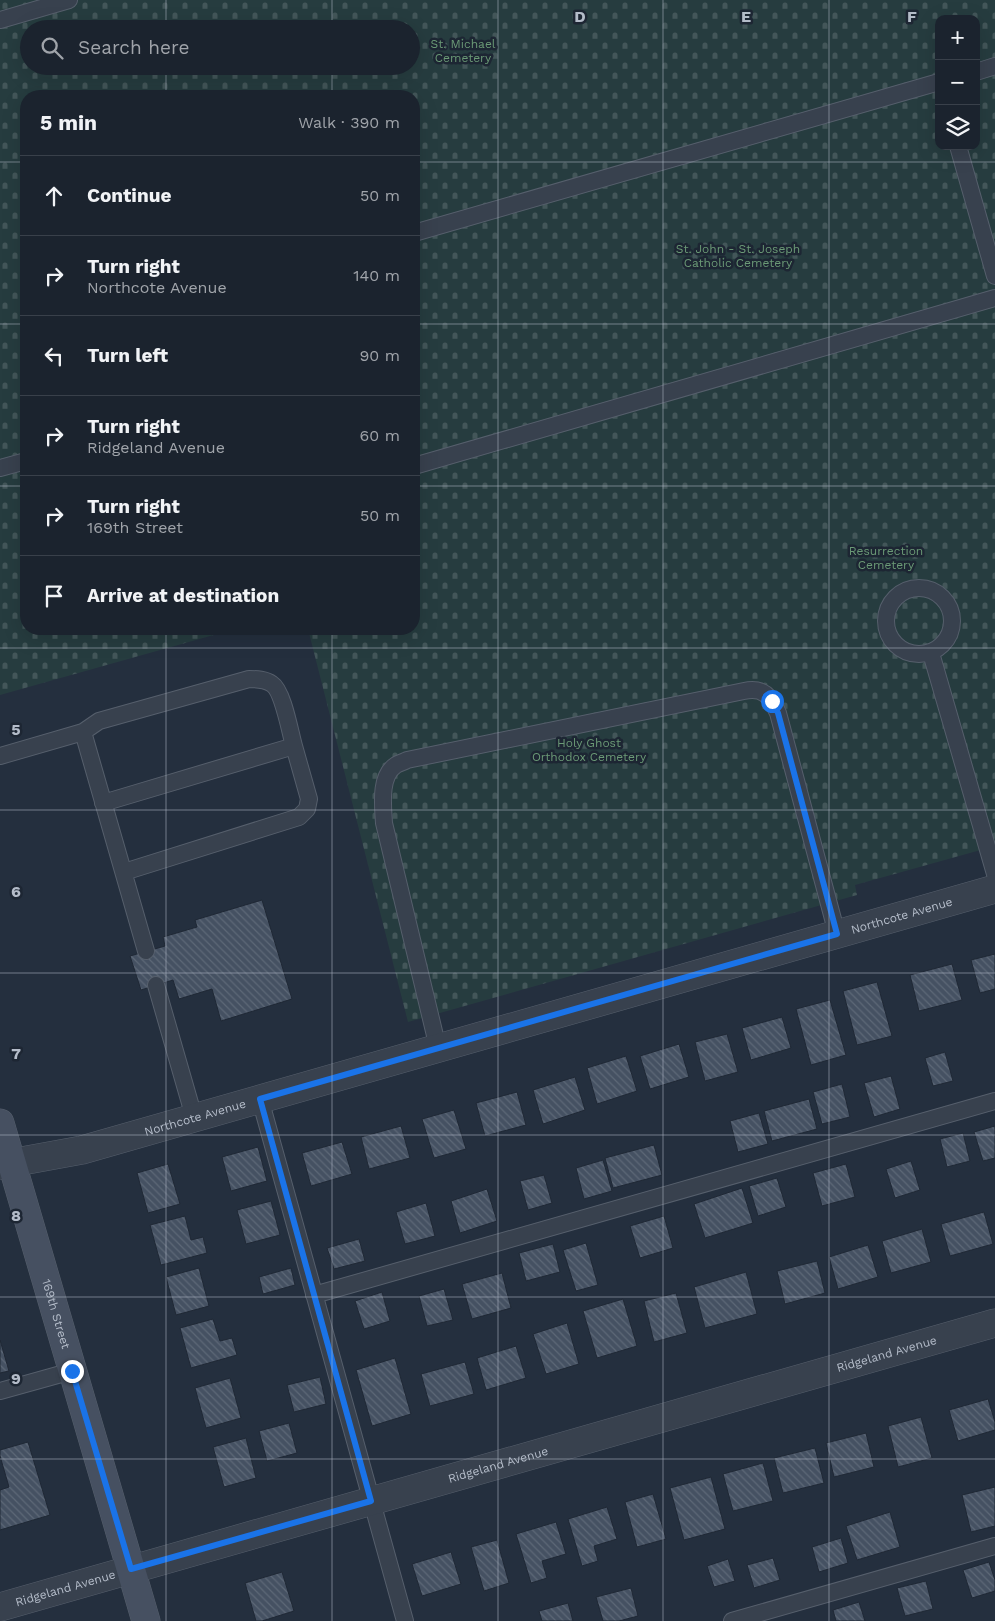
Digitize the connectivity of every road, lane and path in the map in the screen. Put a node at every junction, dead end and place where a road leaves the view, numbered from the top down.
1 (69, 0) edge
2 (0, 20) edge
3 (995, 66) edge
4 (980, 71) edge
5 (935, 83) edge
6 (959, 150) edge
7 (420, 231) edge
8 (995, 276) edge
9 (995, 298) edge
10 (20, 463) edge
11 (420, 464) edge
12 (0, 468) edge
13 (931, 653) junction
14 (83, 732) junction
15 (294, 746) junction
16 (0, 756) edge
17 (103, 803) junction
18 (124, 872) junction
19 (995, 874) edge
20 (995, 889) edge
21 (837, 934) junction
22 (146, 951) dead end
23 (156, 985) dead end
24 (438, 1048) junction
25 (260, 1099) junction
26 (995, 1101) edge
27 (194, 1118) junction
28 (0, 1123) edge
29 (6, 1164) edge
30 (314, 1295) junction
31 (995, 1323) edge
32 (72, 1371) junction
33 (0, 1391) edge
34 (371, 1501) junction
35 (995, 1546) edge
36 (131, 1569) junction
37 (0, 1607) edge
38 (146, 1621) edge
39 (405, 1621) edge
40 (732, 1621) edge

1 - 2 lane
3 - 4 lane
5 - 7 lane
6 - 8 lane
9 - 11 lane
10 - 12 lane
13 - 13 lane
13 - 19 lane
14 - 15 lane
14 - 16 lane
14 - 17 lane
15 - 17 lane
15 - 18 lane
17 - 18 lane
18 - 22 lane
20 - 21 street, Northcote Avenue
21 - 24 street, Northcote Avenue
21 - 24 lane
23 - 27 lane
24 - 25 street, Northcote Avenue
25 - 27 street, Northcote Avenue
25 - 30 lane
26 - 30 lane
27 - 29 street, Northcote Avenue
28 - 29 street, 169th Street
29 - 32 street, 169th Street
30 - 34 lane
31 - 34 street, Ridgeland Avenue
32 - 33 lane
32 - 36 street, 169th Street
34 - 36 street, Ridgeland Avenue
34 - 39 lane
35 - 40 lane
36 - 37 street, Ridgeland Avenue
36 - 38 street, 169th Street

